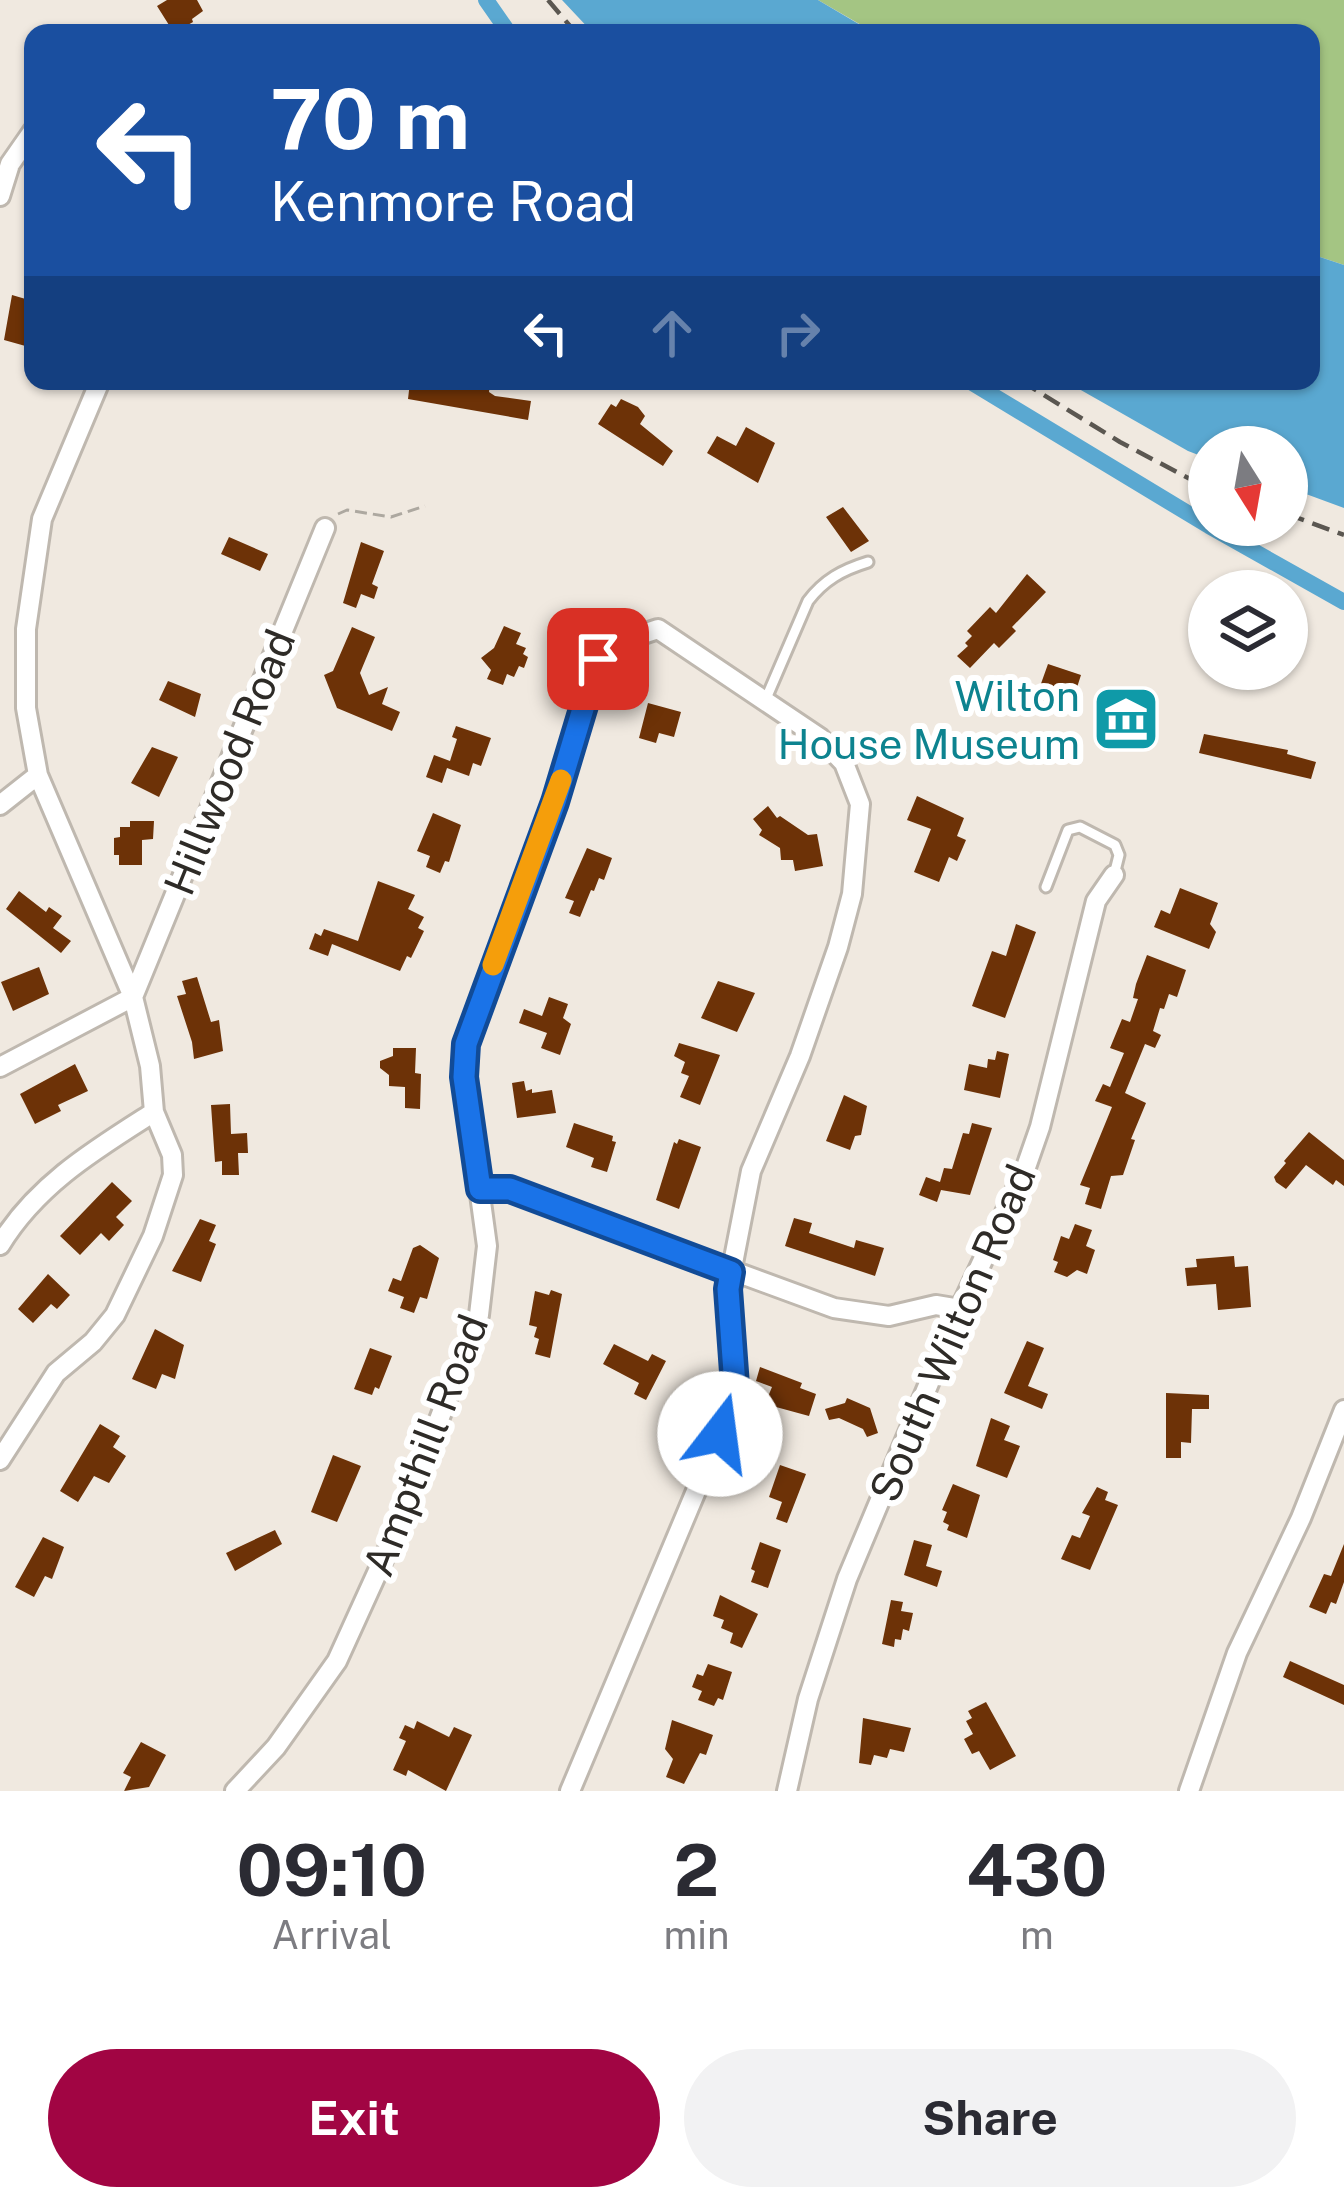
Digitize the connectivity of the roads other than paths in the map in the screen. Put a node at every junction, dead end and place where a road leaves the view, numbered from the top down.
1 (24, 144) edge
2 (0, 196) edge
3 (96, 390) edge
4 (325, 528) road end
5 (868, 562) dead end
6 (765, 700) junction
7 (38, 775) junction
8 (0, 805) edge
9 (1114, 875) joint
10 (1046, 887) dead end
11 (134, 997) junction
12 (0, 1067) edge
13 (154, 1112) junction
14 (480, 1189) junction
15 (0, 1245) edge
16 (731, 1272) junction
17 (960, 1309) junction
18 (1344, 1410) edge
19 (0, 1460) edge
20 (235, 1791) edge
21 (571, 1791) edge
22 (787, 1791) edge
23 (1190, 1791) edge

1 - 2 street
3 - 7 street
4 - 11 street, Hillwood Road
5 - 6 lane
6 - 14 street, Ampthill Road
6 - 16 street, Ampthill Road
7 - 8 street
7 - 11 street
9 - 10 lane
9 - 17 street, South Wilton Road
11 - 12 street
11 - 13 street
13 - 15 street
13 - 19 street
14 - 16 street
14 - 20 street, Ampthill Road
16 - 17 street
16 - 21 street, Ampthill Road
17 - 22 street, South Wilton Road
18 - 23 street

